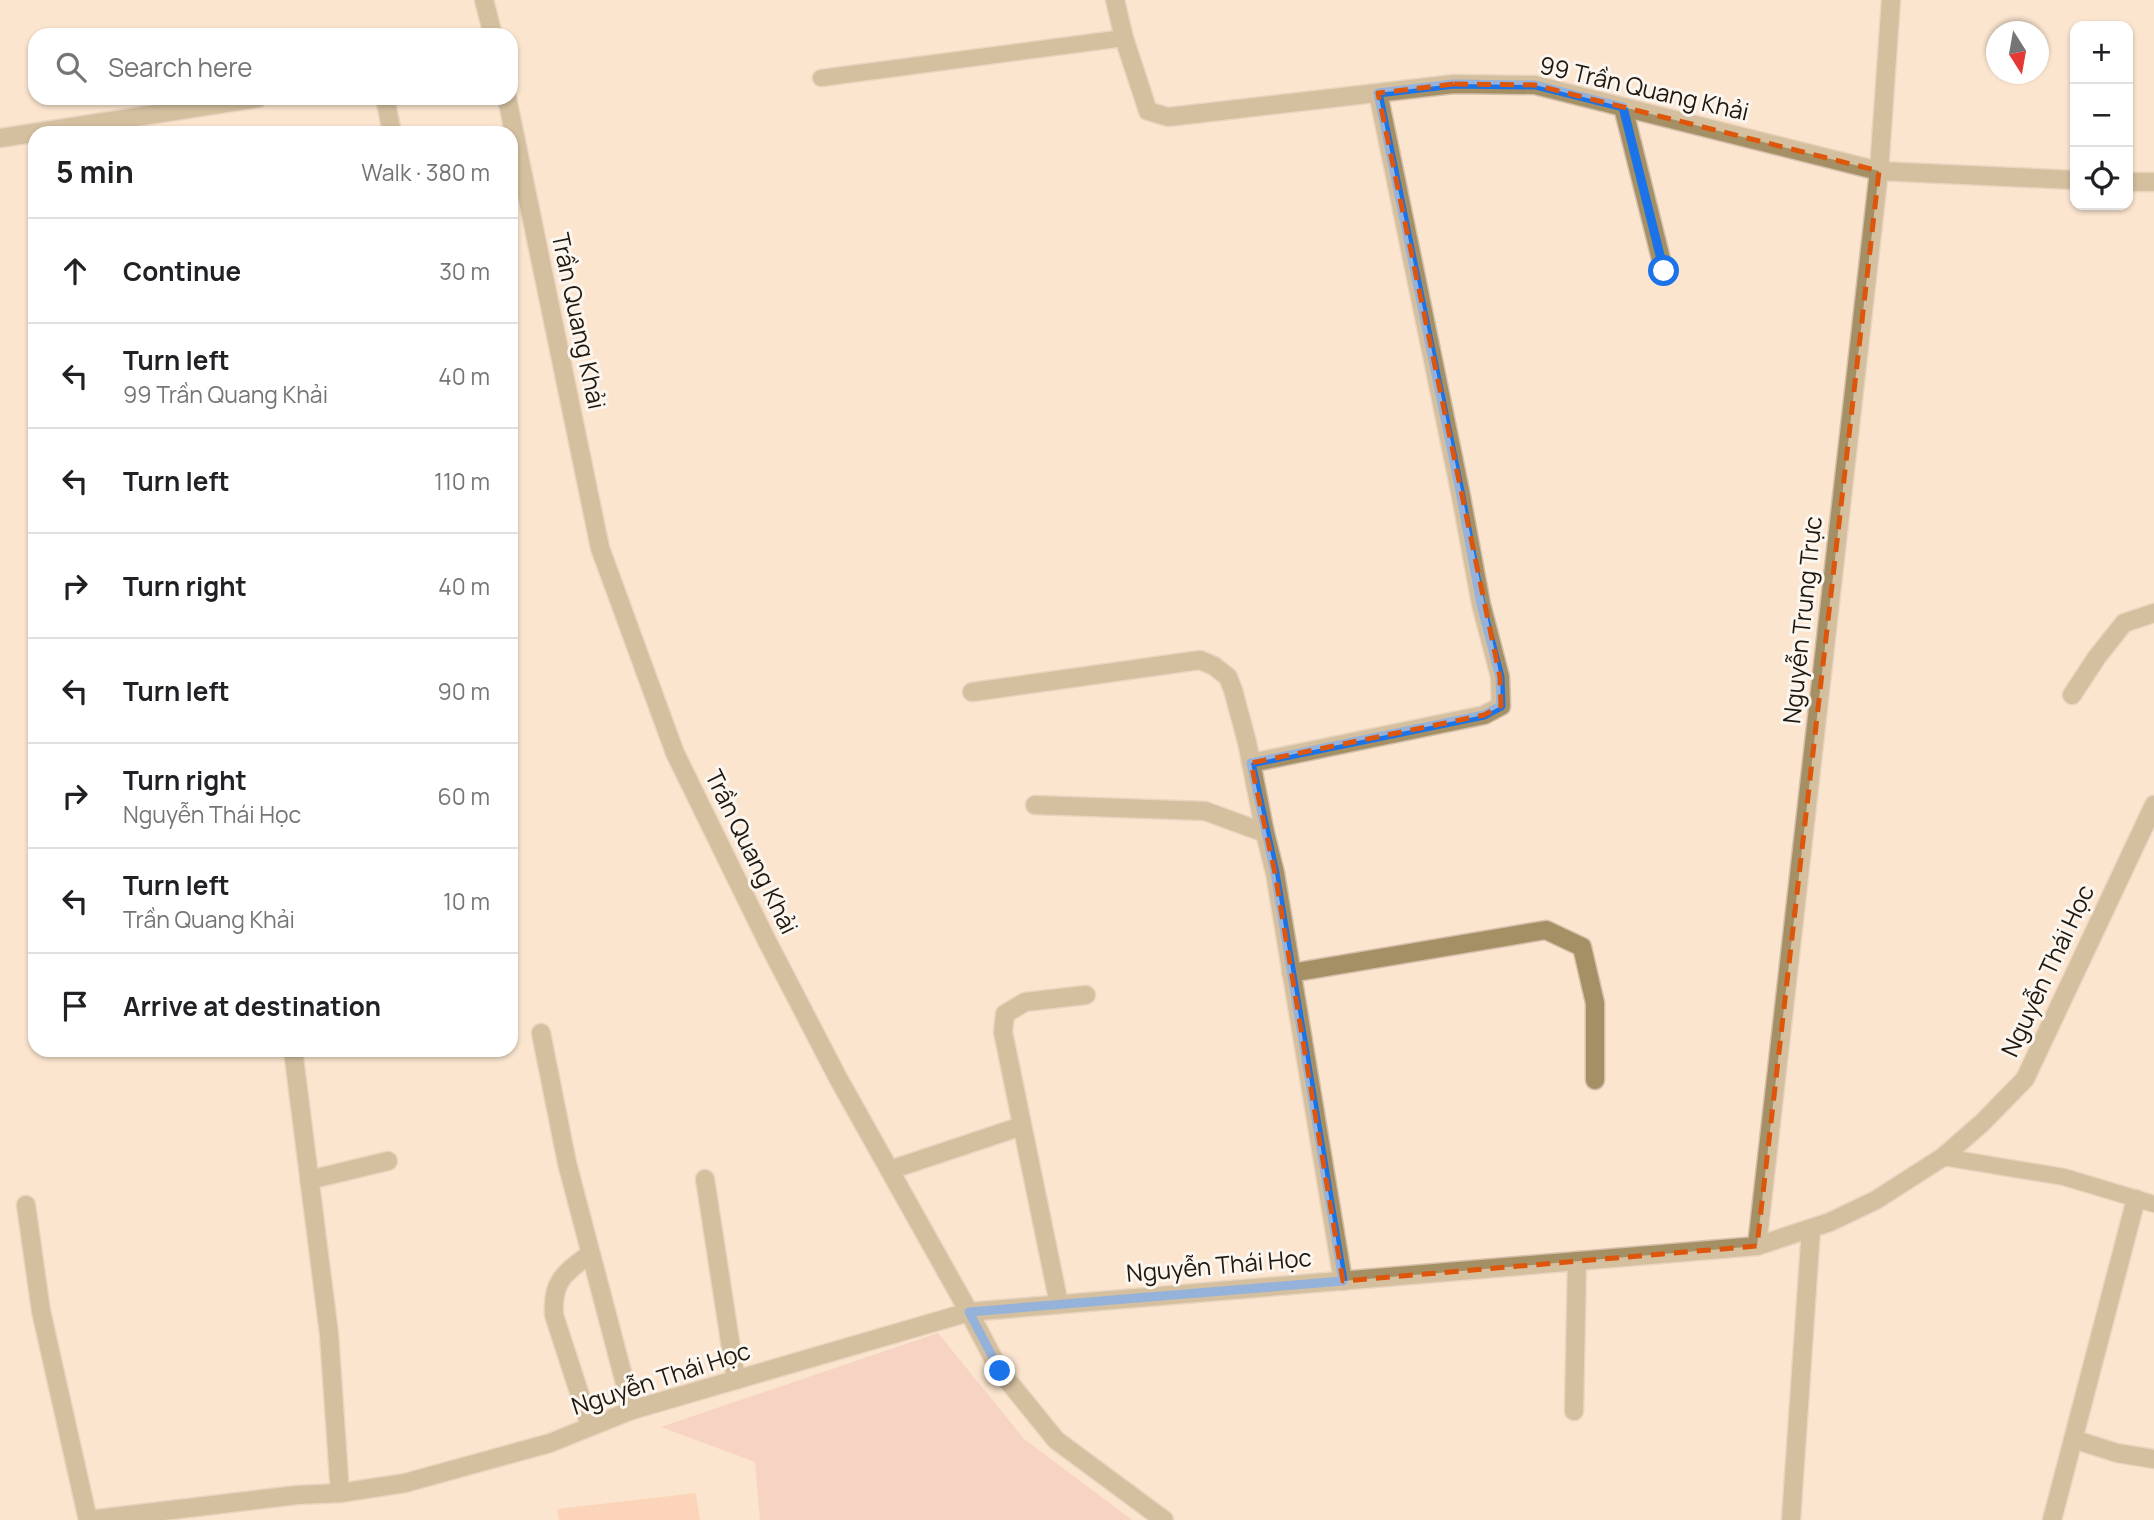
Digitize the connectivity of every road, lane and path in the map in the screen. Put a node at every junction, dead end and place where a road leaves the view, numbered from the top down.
1 (484, 0) edge
2 (1115, 0) edge
3 (1891, 0) edge
4 (492, 28) edge
5 (1124, 38) junction
6 (821, 78) dead end
7 (1378, 93) junction
8 (213, 105) edge
9 (386, 105) edge
10 (508, 105) edge
11 (1623, 107) junction
12 (77, 126) edge
13 (390, 126) edge
14 (513, 126) edge
15 (28, 134) edge
16 (0, 138) edge
17 (518, 151) edge
18 (1878, 172) junction
19 (2070, 180) edge
20 (2133, 181) edge
21 (2154, 182) edge
22 (1664, 271) dead end
23 (2154, 613) edge
24 (972, 692) dead end
25 (2071, 695) dead end
26 (1251, 763) junction
27 (2154, 804) edge
28 (1035, 805) dead end
29 (1265, 833) junction
30 (1291, 973) junction
31 (1086, 995) dead end
32 (541, 1033) dead end
33 (294, 1057) edge
34 (1595, 1080) dead end
35 (1023, 1126) junction
36 (1943, 1157) junction
37 (388, 1161) dead end
38 (890, 1170) junction
39 (705, 1179) dead end
40 (309, 1180) junction
41 (2136, 1199) junction
42 (2154, 1204) edge
43 (26, 1205) dead end
44 (1811, 1229) junction
45 (1757, 1246) junction
46 (590, 1254) junction
47 (1577, 1261) junction
48 (1343, 1281) junction
49 (1059, 1304) junction
50 (969, 1312) junction
51 (736, 1380) junction
52 (632, 1410) junction
53 (1574, 1411) dead end
54 (590, 1426) junction
55 (2074, 1439) junction
56 (2154, 1458) edge
57 (340, 1493) junction
58 (88, 1520) edge
59 (1164, 1520) edge
60 (1791, 1520) edge
61 (2052, 1520) edge

1 - 4 street
2 - 5 street, 99 Trần Quang Khải
3 - 18 street, Nguyễn Trung Trực
5 - 6 lane
5 - 7 street, 99 Trần Quang Khải
7 - 11 street, 99 Trần Quang Khải
7 - 26 street
8 - 12 street
9 - 13 street
10 - 14 street, Trần Quang Khải
11 - 18 street, 99 Trần Quang Khải
11 - 22 street
15 - 16 street
17 - 38 street, Trần Quang Khải
18 - 19 street, 99 Trần Quang Khải
18 - 45 street, Nguyễn Trung Trực
20 - 21 street
23 - 25 street
24 - 26 street
26 - 29 street
27 - 36 street, Nguyễn Thái Học
28 - 29 street
29 - 30 street
30 - 34 street
30 - 48 street
31 - 35 street
32 - 46 street
33 - 40 street
35 - 38 street
35 - 49 street
36 - 41 lane
36 - 44 street, Nguyễn Thái Học
37 - 40 street
38 - 50 street, Trần Quang Khải
39 - 51 street
40 - 57 street
41 - 42 lane
41 - 55 street
43 - 58 street
44 - 45 street, Nguyễn Thái Học
44 - 60 street
45 - 47 street, Nguyễn Thái Học
46 - 52 street
46 - 54 street
47 - 48 street, Nguyễn Thái Học
47 - 53 street
48 - 49 street, Nguyễn Thái Học
49 - 50 street, Nguyễn Thái Học
50 - 51 street, Nguyễn Thái Học
50 - 59 street, Trần Quang Khải
51 - 52 street, Nguyễn Thái Học
52 - 54 street, Nguyễn Thái Học
54 - 57 street, Nguyễn Thái Học
55 - 56 street
55 - 61 street
57 - 58 street, Nguyễn Thái Học

